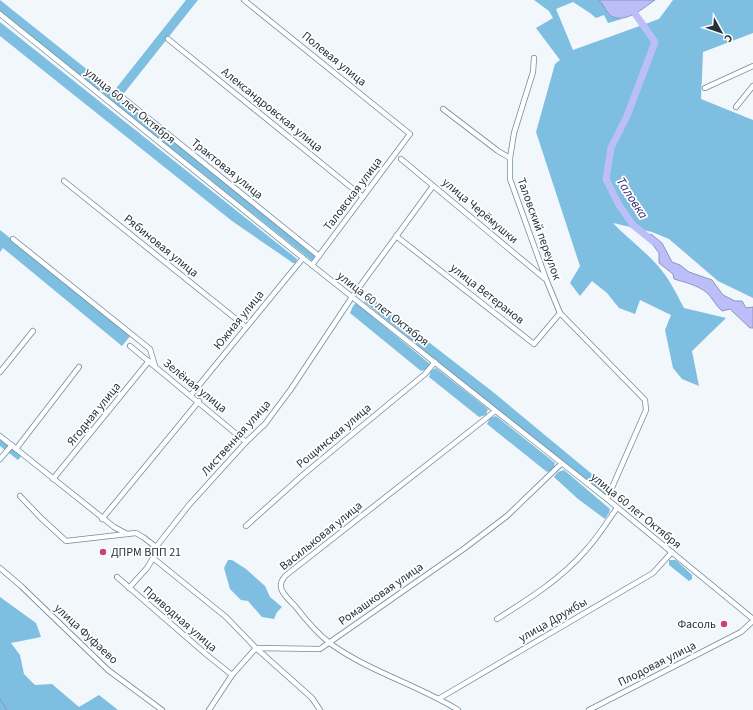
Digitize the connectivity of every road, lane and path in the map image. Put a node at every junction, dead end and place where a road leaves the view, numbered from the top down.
1 (244, 0) edge
2 (0, 14) edge
3 (168, 39) dead end
4 (534, 58) dead end
5 (753, 66) edge
6 (753, 86) edge
7 (705, 88) dead end
8 (122, 97) dead end
9 (736, 106) dead end
10 (443, 108) dead end
11 (410, 134) joint
12 (510, 158) junction
13 (401, 159) dead end
14 (64, 181) dead end
15 (433, 186) junction
16 (363, 197) junction
17 (396, 236) junction
18 (13, 239) dead end
19 (319, 256) junction
20 (303, 258) junction
21 (312, 265) junction
22 (546, 279) junction
23 (352, 297) junction
24 (560, 313) junction
25 (246, 327) junction
26 (33, 331) dead end
27 (130, 346) dead end
28 (149, 361) junction
29 (435, 362) junction
30 (155, 366) junction
31 (79, 367) dead end
32 (0, 372) edge
33 (191, 395) junction
34 (199, 402) junction
35 (494, 411) junction
36 (0, 436) edge
37 (246, 442) junction
38 (12, 445) junction
39 (16, 449) junction
40 (0, 459) edge
41 (561, 464) junction
42 (54, 479) junction
43 (20, 496) dead end
44 (607, 499) junction
45 (617, 508) junction
46 (102, 519) junction
47 (246, 526) dead end
48 (127, 534) junction
49 (156, 547) junction
50 (672, 552) junction
51 (153, 558) junction
52 (0, 568) edge
53 (117, 577) dead end
54 (129, 588) junction
55 (497, 619) dead end
56 (753, 620) edge
57 (330, 643) junction
58 (256, 648) junction
59 (232, 675) junction
60 (440, 698) junction
61 (162, 710) edge
62 (209, 710) edge
63 (320, 710) edge
64 (458, 710) edge
65 (589, 710) edge

1 - 11 street, Полевая улица
2 - 20 street, улица 60 лет Октября
3 - 16 street, Александровская улица
4 - 12 street, Таловский переулок
5 - 7 street
6 - 9 street
8 - 19 street, Трактовая улица
10 - 12 street
11 - 16 street, Таловская улица
12 - 22 street, Таловский переулок
13 - 15 street, улица Черёмушки
14 - 25 street, Рябиновая улица
15 - 17 street, Лиственная улица
15 - 22 street, улица Черёмушки
16 - 19 street, Таловская улица
17 - 23 street, Лиственная улица
17 - 24 street, улица Ветеранов
18 - 30 street
19 - 21 street, Таловская улица
20 - 21 street, улица 60 лет Октября
20 - 25 street, Южная улица
21 - 23 street, улица 60 лет Октября
22 - 24 street, Таловский переулок
23 - 29 street, улица 60 лет Октября
23 - 37 street, Лиственная улица
24 - 44 street
25 - 33 street, Южная улица
26 - 32 street
27 - 28 street, Зелёная улица
28 - 30 street, Зелёная улица
28 - 42 street, Ягодная улица
29 - 35 street, улица 60 лет Октября
29 - 47 street, Рощинская улица
30 - 33 street, Зелёная улица
31 - 39 street
33 - 34 street, Зелёная улица
34 - 37 street, Зелёная улица
34 - 46 street
35 - 41 street, улица 60 лет Октября
35 - 57 street, Васильковая улица
36 - 38 street
37 - 49 street, Лиственная улица
38 - 39 street
38 - 40 street
39 - 42 street
41 - 44 street, улица 60 лет Октября
41 - 57 street, Ромашковая улица
42 - 46 street
43 - 48 street
44 - 45 street, улица 60 лет Октября
45 - 50 street, улица 60 лет Октября
45 - 55 street
46 - 48 street
48 - 49 street
49 - 51 street, Лиственная улица
50 - 56 street, улица 60 лет Октября
50 - 60 street, улица Дружбы
51 - 54 street, Лиственная улица
51 - 58 street
52 - 61 street, улица Фуфаево
53 - 54 street, Приводная улица
54 - 59 street, Приводная улица
56 - 65 street, Плодовая улица
57 - 58 street, Ромашковая улица
57 - 60 street, Васильковая улица
58 - 59 street
58 - 63 street
59 - 62 street
60 - 64 street, Васильковая улица

